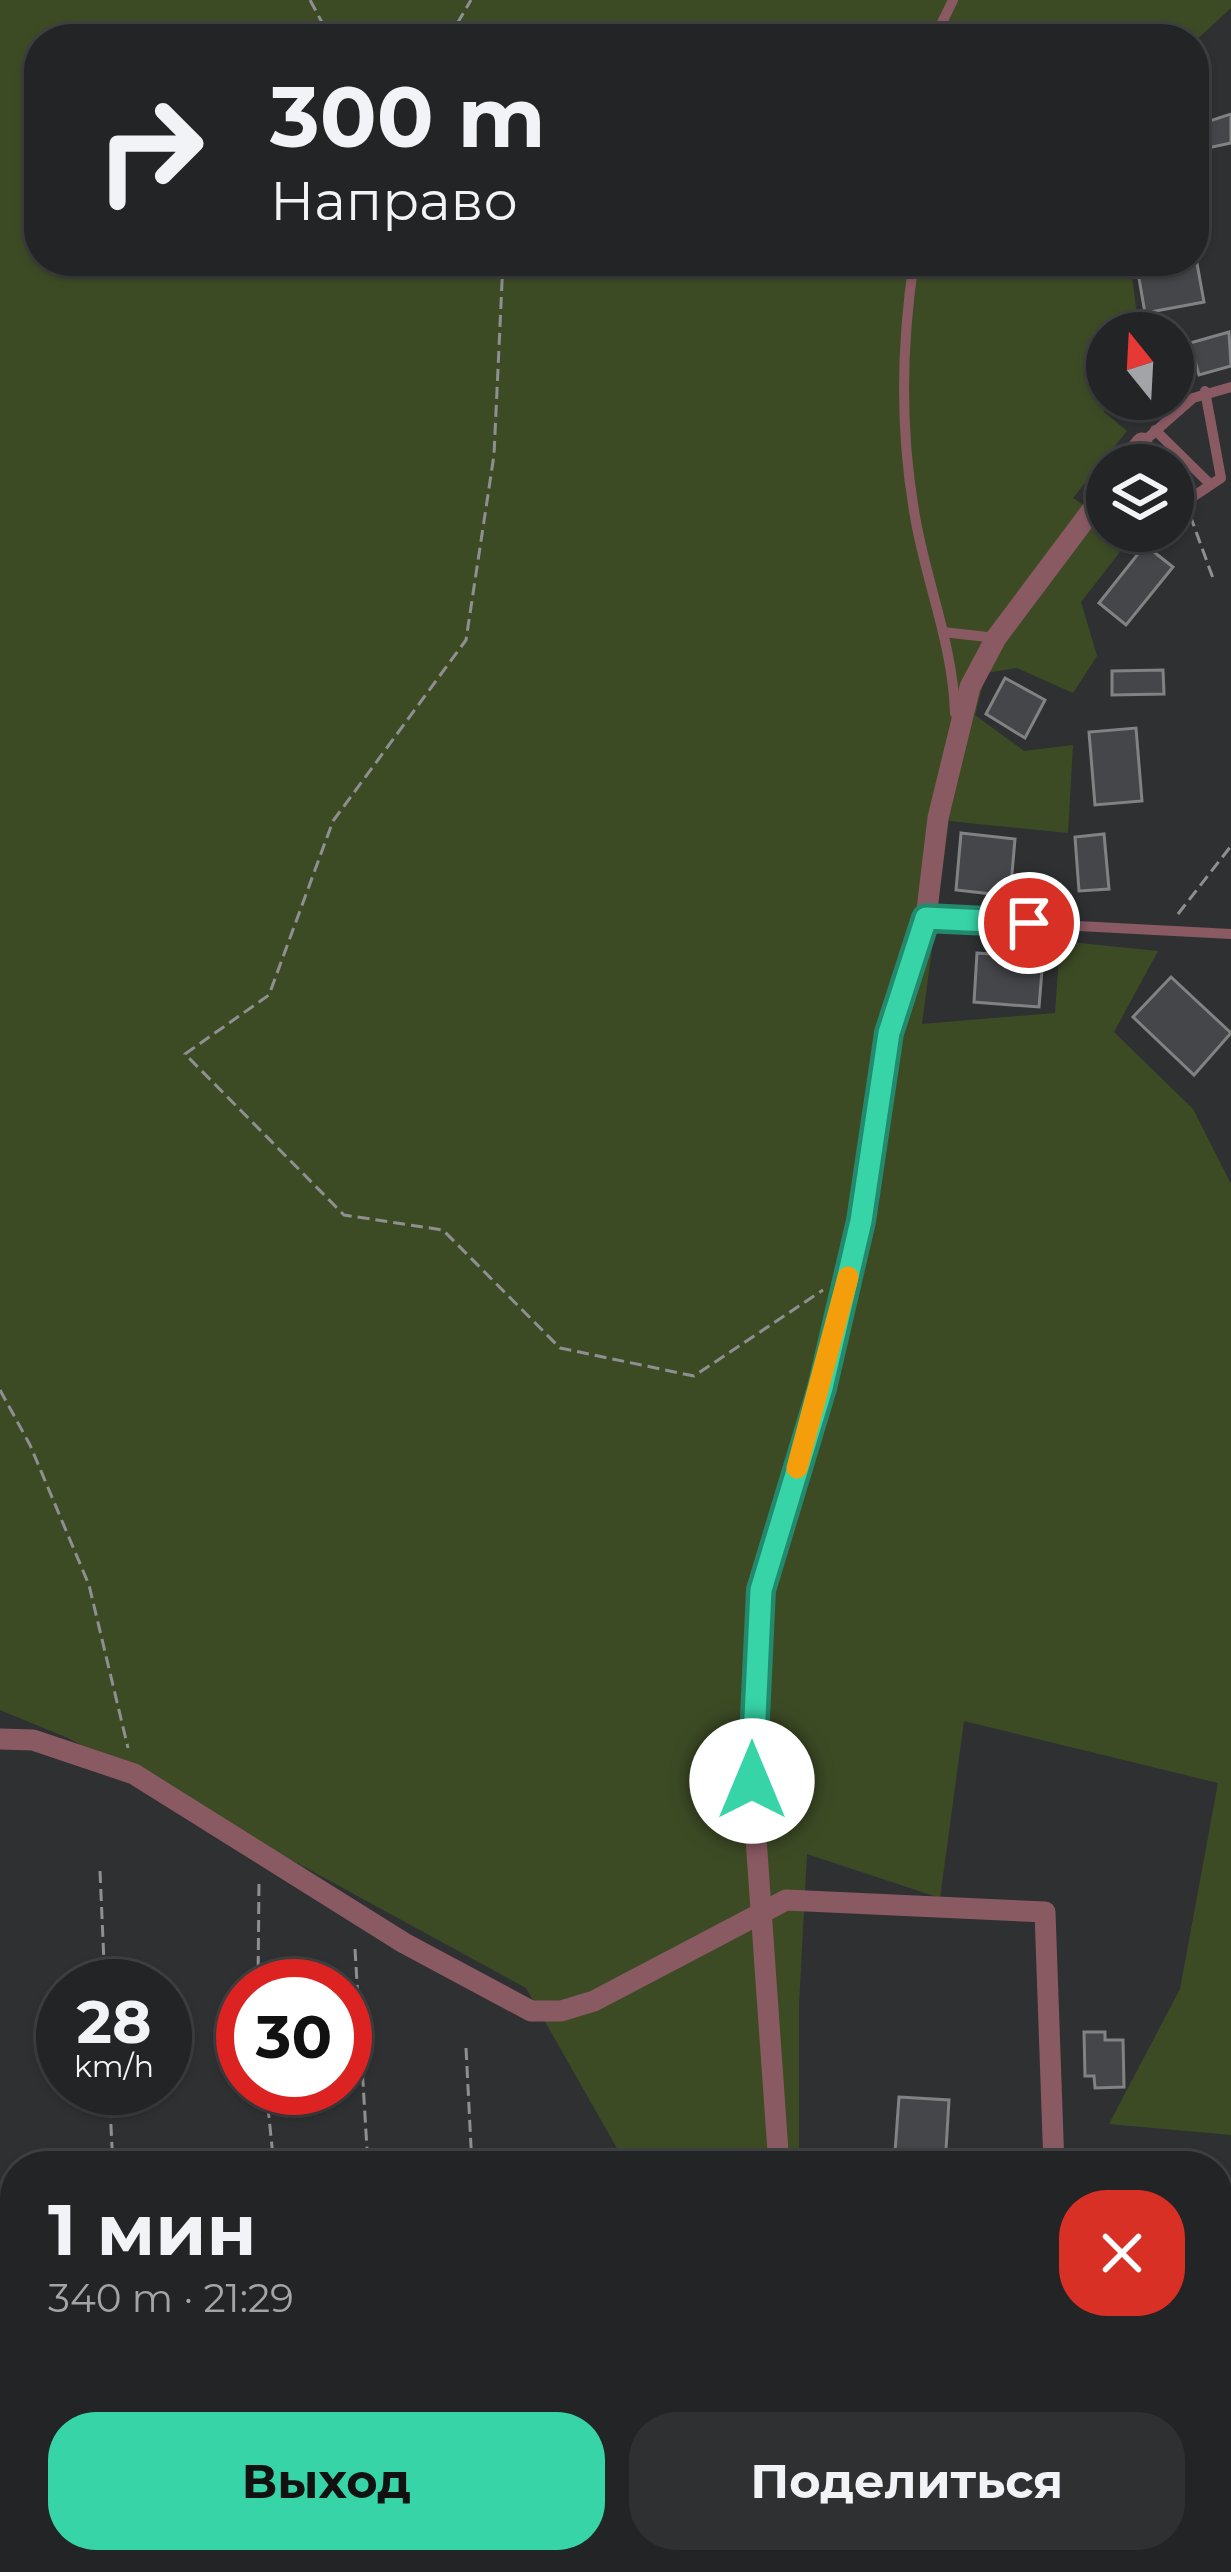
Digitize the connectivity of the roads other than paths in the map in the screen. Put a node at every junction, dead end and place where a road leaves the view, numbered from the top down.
1 (912, 276) edge
2 (1231, 386) edge
3 (1205, 392) junction
4 (1149, 437) junction
5 (1143, 444) edge
6 (1209, 483) junction
7 (1194, 495) edge
8 (1086, 518) edge
9 (943, 632) junction
10 (996, 638) junction
11 (956, 741) junction
12 (926, 918) junction
13 (1231, 934) edge
14 (0, 1739) edge
15 (760, 1917) junction
16 (778, 2151) edge
17 (1053, 2151) edge

1 - 9 lane
2 - 3 lane
3 - 4 lane
3 - 6 lane
4 - 5 street
4 - 6 lane
6 - 7 lane
8 - 10 street
9 - 10 lane
9 - 11 lane
10 - 11 street
11 - 12 street
12 - 13 lane
12 - 15 street
14 - 15 street
15 - 16 street
15 - 17 street

